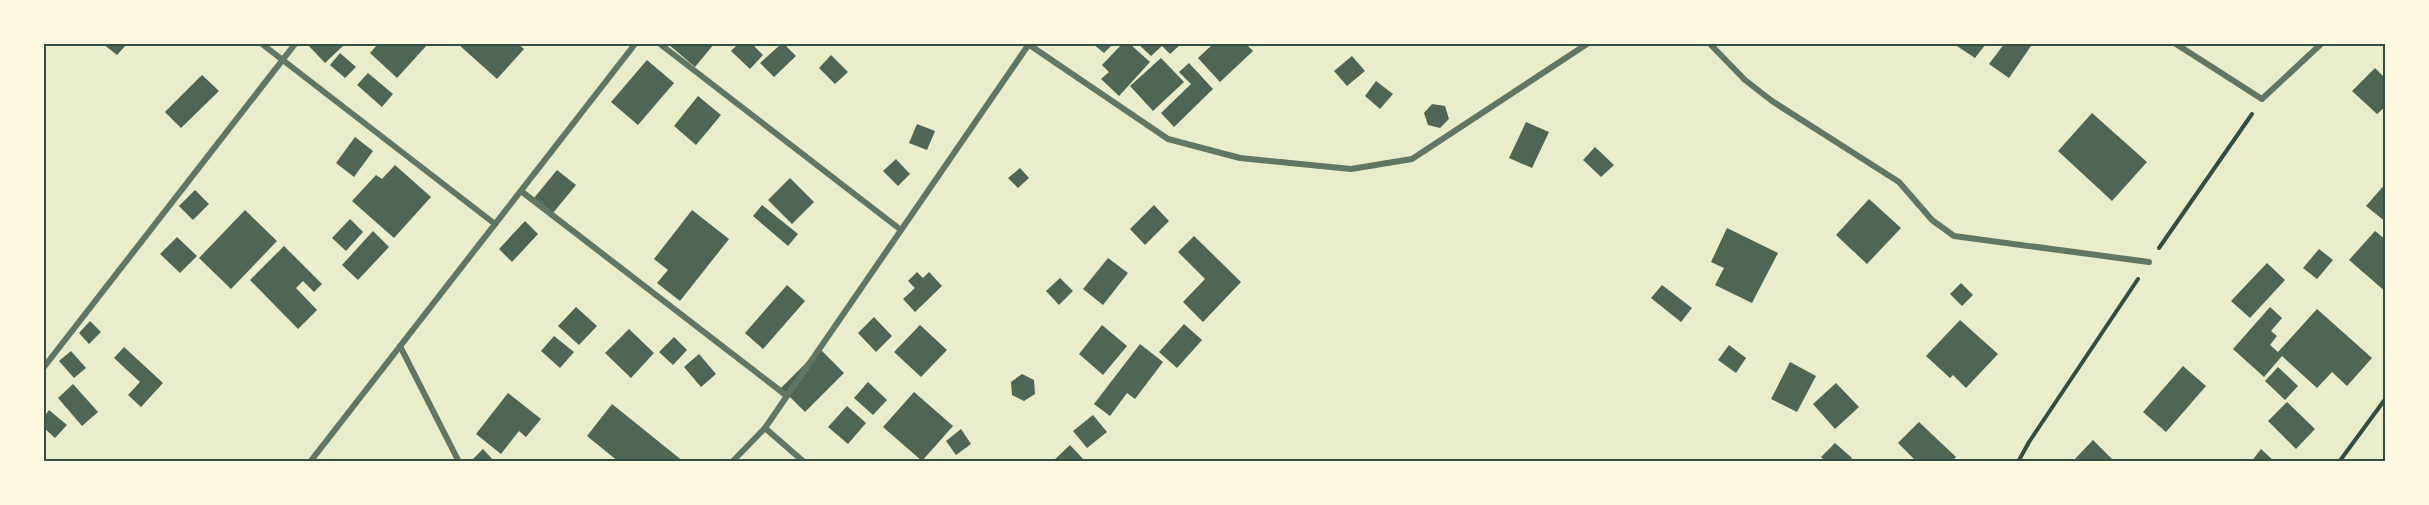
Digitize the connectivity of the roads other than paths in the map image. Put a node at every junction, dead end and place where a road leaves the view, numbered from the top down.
1 (262, 44) edge
2 (295, 44) edge
3 (635, 44) edge
4 (660, 44) edge
5 (1028, 44) edge
6 (1587, 44) edge
7 (1710, 44) edge
8 (2176, 44) edge
9 (2320, 44) edge
10 (282, 60) junction
11 (521, 191) junction
12 (495, 224) junction
13 (902, 230) junction
14 (2149, 262) dead end
15 (400, 346) junction
16 (44, 367) edge
17 (787, 396) junction
18 (765, 428) junction
19 (310, 462) edge
20 (459, 462) edge
21 (732, 462) edge
22 (804, 462) edge

1 - 10 street
2 - 10 street
3 - 11 street
4 - 13 street
5 - 6 street
5 - 13 street
7 - 14 street
8 - 9 street
10 - 12 street
10 - 16 street
11 - 12 street
11 - 17 street
12 - 15 street
13 - 17 street
15 - 19 street
15 - 20 street
17 - 18 street
18 - 21 street
18 - 22 street

